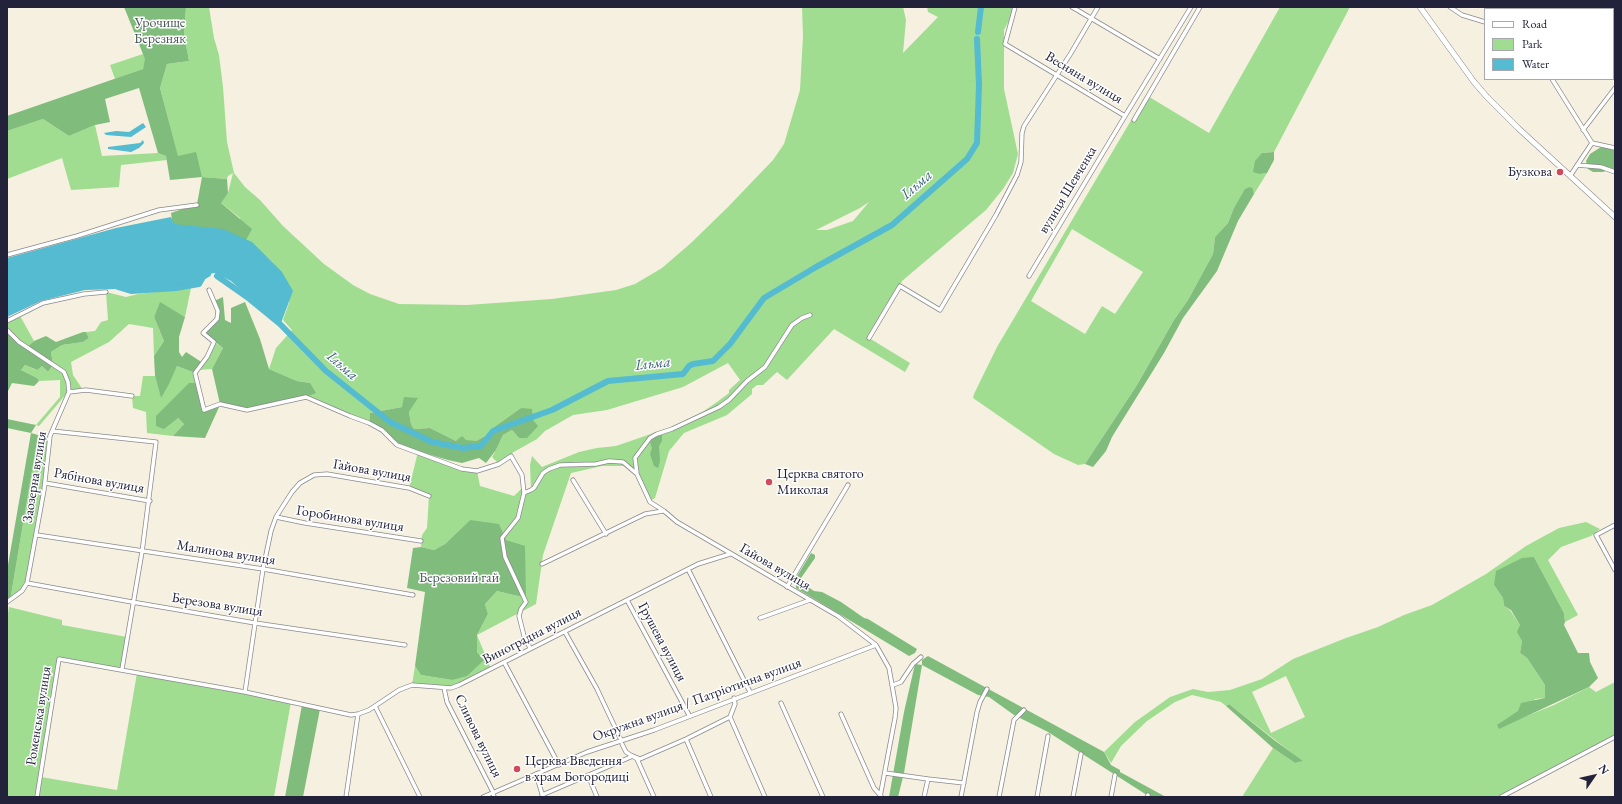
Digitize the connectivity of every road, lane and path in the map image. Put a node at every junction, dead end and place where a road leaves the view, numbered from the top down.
1 (1015, 7) edge
2 (1072, 7) edge
3 (1098, 7) edge
4 (1191, 7) edge
5 (1200, 7) edge
6 (1420, 7) edge
7 (1450, 7) edge
8 (1092, 17) junction
9 (1484, 22) edge
10 (1160, 59) junction
11 (1057, 74) junction
12 (1553, 80) edge
13 (1615, 88) edge
14 (1125, 116) junction
15 (1134, 120) dead end
16 (1583, 130) junction
17 (1592, 143) junction
18 (1615, 148) edge
19 (1577, 165) junction
20 (1615, 172) edge
21 (1570, 176) junction
22 (197, 204) dead end
23 (1615, 216) edge
24 (7, 255) edge
25 (1029, 276) dead end
26 (209, 290) dead end
27 (106, 292) dead end
28 (810, 315) dead end
29 (7, 321) edge
30 (7, 330) edge
31 (869, 338) dead end
32 (68, 392) junction
33 (132, 396) dead end
34 (52, 431) junction
35 (637, 474) junction
36 (573, 480) dead end
37 (45, 483) junction
38 (848, 486) dead end
39 (292, 492) joint
40 (524, 493) junction
41 (429, 496) dead end
42 (150, 500) junction
43 (664, 511) junction
44 (276, 517) junction
45 (1615, 525) edge
46 (606, 534) junction
47 (37, 535) junction
48 (421, 541) dead end
49 (142, 552) junction
50 (730, 554) junction
51 (542, 564) dead end
52 (688, 569) junction
53 (263, 570) junction
54 (1615, 570) edge
55 (27, 583) junction
56 (787, 587) junction
57 (413, 594) dead end
58 (627, 600) junction
59 (810, 600) junction
60 (7, 602) edge
61 (132, 602) junction
62 (760, 618) dead end
63 (255, 623) junction
64 (565, 632) junction
65 (405, 645) dead end
66 (876, 645) junction
67 (530, 648) junction
68 (920, 657) dead end
69 (504, 662) junction
70 (122, 669) dead end
71 (893, 685) junction
72 (444, 688) junction
73 (987, 689) dead end
74 (245, 692) junction
75 (750, 692) junction
76 (734, 698) junction
77 (781, 703) dead end
78 (375, 706) junction
79 (1024, 710) dead end
80 (358, 714) junction
81 (842, 714) dead end
82 (689, 715) junction
83 (730, 717) junction
84 (1048, 736) dead end
85 (1615, 737) edge
86 (686, 739) junction
87 (622, 742) junction
88 (1081, 754) dead end
89 (633, 756) junction
90 (559, 765) junction
91 (885, 773) junction
92 (536, 774) junction
93 (588, 775) junction
94 (1115, 775) dead end
95 (928, 779) junction
96 (964, 783) junction
97 (1509, 792) junction
98 (494, 795) edge
99 (346, 796) edge
100 (543, 796) edge
101 (880, 796) edge
102 (37, 797) edge
103 (420, 797) edge
104 (483, 797) edge
105 (597, 797) edge
106 (654, 797) edge
107 (712, 797) edge
108 (765, 797) edge
109 (823, 797) edge
110 (924, 797) edge
111 (961, 797) edge
112 (999, 797) edge
113 (1037, 797) edge
114 (1073, 797) edge
115 (1111, 797) edge
116 (1501, 797) edge
117 (1512, 797) edge

1 - 11 street, Весняна вулиця
2 - 8 street
3 - 8 street
4 - 10 street, Весняна вулиця
5 - 15 street
6 - 21 street
7 - 9 street
8 - 10 street
8 - 11 street
10 - 14 street, Весняна вулиця
11 - 14 street, Весняна вулиця
11 - 31 street
12 - 16 street
13 - 16 street
14 - 25 street, вулиця Шевченка
16 - 17 street
17 - 18 street
17 - 19 street
19 - 20 street
19 - 21 street
21 - 23 street
22 - 24 street
26 - 40 street
27 - 29 street
28 - 35 street
30 - 32 street
32 - 33 street
32 - 34 street, Заозерна вулиця
34 - 37 street, Заозерна вулиця
34 - 42 street
35 - 40 street
35 - 43 street, Гайова вулиця
36 - 46 street
37 - 42 street, Рябінова вулиця
37 - 47 street, Заозерна вулиця
38 - 56 street
39 - 41 street, Гайова вулиця
39 - 44 street, Горобинова вулиця
40 - 67 street
42 - 49 street
43 - 46 street
43 - 50 street, Гайова вулиця
44 - 48 street, Горобинова вулиця
44 - 53 street, Горобинова вулиця
45 - 54 street
46 - 51 street
47 - 49 street, Малинова вулиця
47 - 55 street, Заозерна вулиця
49 - 53 street, Малинова вулиця
49 - 61 street
50 - 52 street, Виноградна вулиця
50 - 56 street, Гайова вулиця
52 - 58 street, Виноградна вулиця
52 - 75 street
53 - 57 street, Малинова вулиця
53 - 63 street, Горобинова вулиця
55 - 60 street
55 - 61 street, Березова вулиця
56 - 59 street, Гайова вулиця
58 - 64 street, Виноградна вулиця
58 - 82 street, Грушева вулиця
59 - 62 street
59 - 66 street, Гайова вулиця
61 - 63 street, Березова вулиця
61 - 70 street
63 - 65 street, Березова вулиця
63 - 74 street, Горобинова вулиця
64 - 67 street, Виноградна вулиця
64 - 87 street
66 - 71 street, Гайова вулиця
66 - 75 street, Окружна вулиця / Патріотична вулиця
67 - 69 street, Виноградна вулиця
68 - 71 street
69 - 72 street, Виноградна вулиця
69 - 90 street
71 - 91 street, Гайова вулиця
72 - 78 street, Виноградна вулиця
72 - 98 street, Сливова вулиця
73 - 96 street
74 - 80 street
74 - 102 street, Роменська вулиця
75 - 76 street, Окружна вулиця / Патріотична вулиця
76 - 82 street, Окружна вулиця / Патріотична вулиця
76 - 83 street
77 - 109 street
78 - 80 street, Виноградна вулиця
78 - 103 street
79 - 112 street
80 - 99 street
81 - 101 street
82 - 87 street, Окружна вулиця / Патріотична вулиця
83 - 86 street
83 - 108 street
84 - 113 street
85 - 97 street
86 - 89 street
86 - 107 street
87 - 89 street
87 - 90 street, Окружна вулиця / Патріотична вулиця
88 - 114 street
89 - 93 street
89 - 106 street
90 - 92 street, Окружна вулиця / Патріотична вулиця
91 - 95 street
91 - 101 street, Гайова вулиця
92 - 98 street, Окружна вулиця / Патріотична вулиця
92 - 100 street
93 - 100 street
93 - 105 street
94 - 115 street
95 - 96 street
95 - 110 street
96 - 111 street
97 - 116 street
97 - 117 street
98 - 104 street, Окружна вулиця / Патріотична вулиця

